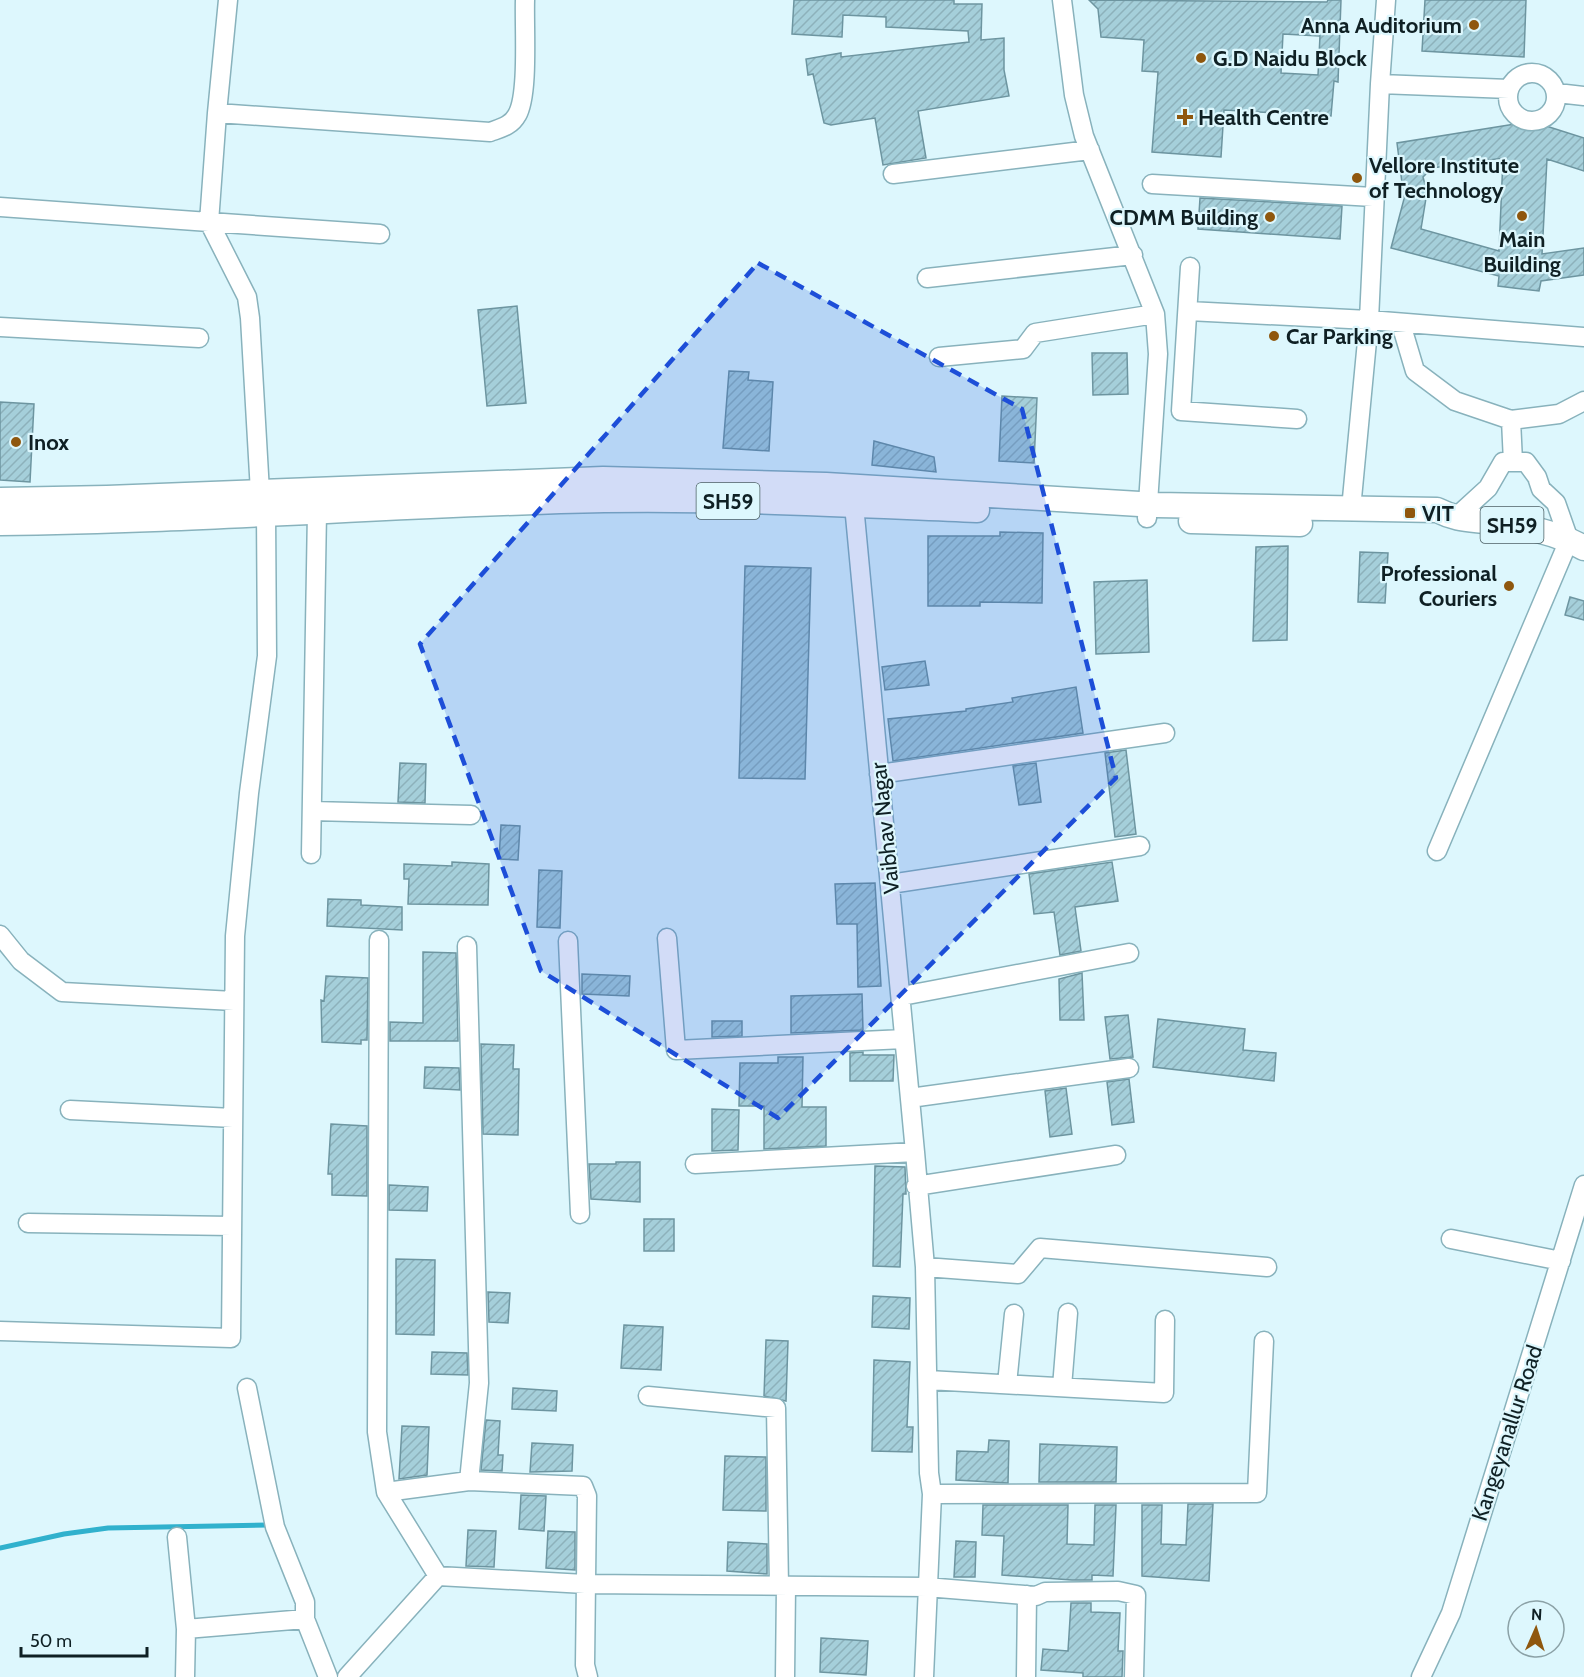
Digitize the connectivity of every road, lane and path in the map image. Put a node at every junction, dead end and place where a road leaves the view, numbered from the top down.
1 (228, 0) edge
2 (525, 0) edge
3 (1062, 0) edge
4 (1386, 0) edge
5 (1380, 84) junction
6 (1509, 89) junction
7 (1557, 93) junction
8 (1584, 96) edge
9 (217, 113) junction
10 (1089, 150) junction
11 (893, 174) dead end
12 (1152, 184) dead end
13 (1372, 197) junction
14 (0, 207) edge
15 (209, 222) junction
16 (380, 234) dead end
17 (1133, 255) junction
18 (1190, 267) dead end
19 (927, 278) dead end
20 (1188, 311) junction
21 (1155, 314) junction
22 (1369, 320) junction
23 (1401, 324) junction
24 (0, 327) edge
25 (1584, 337) edge
26 (199, 338) dead end
27 (939, 357) dead end
28 (1584, 401) edge
29 (1297, 419) dead end
30 (1512, 420) junction
31 (1513, 462) junction
32 (0, 500) edge
33 (263, 503) junction
34 (854, 505) junction
35 (1352, 509) junction
36 (1147, 511) junction
37 (317, 512) junction
38 (1454, 519) junction
39 (0, 524) edge
40 (1579, 540) edge
41 (1165, 733) dead end
42 (879, 774) junction
43 (312, 811) junction
44 (471, 815) dead end
45 (1140, 846) dead end
46 (1437, 851) dead end
47 (311, 854) dead end
48 (890, 884) junction
49 (0, 935) edge
50 (667, 938) dead end
51 (379, 940) dead end
52 (568, 941) dead end
53 (467, 946) dead end
54 (1129, 953) dead end
55 (902, 996) junction
56 (234, 1001) junction
57 (904, 1039) junction
58 (1129, 1068) dead end
59 (910, 1098) junction
60 (70, 1110) dead end
61 (233, 1118) junction
62 (915, 1152) junction
63 (1116, 1155) dead end
64 (695, 1164) dead end
65 (1584, 1185) edge
66 (916, 1186) junction
67 (580, 1214) dead end
68 (28, 1223) dead end
69 (232, 1226) junction
70 (1451, 1239) dead end
71 (1561, 1261) junction
72 (925, 1267) junction
73 (1267, 1267) dead end
74 (1068, 1313) dead end
75 (1014, 1314) dead end
76 (1165, 1320) dead end
77 (0, 1331) edge
78 (1264, 1341) dead end
79 (928, 1380) junction
80 (1007, 1384) junction
81 (1062, 1387) junction
82 (247, 1388) dead end
83 (648, 1396) dead end
84 (469, 1481) junction
85 (386, 1492) junction
86 (932, 1494) junction
87 (177, 1537) dead end
88 (438, 1576) junction
89 (585, 1584) junction
90 (783, 1586) junction
91 (926, 1587) junction
92 (1027, 1595) junction
93 (305, 1619) junction
94 (186, 1629) junction
95 (185, 1677) edge
96 (328, 1677) edge
97 (347, 1677) edge
98 (588, 1677) edge
99 (786, 1677) edge
100 (924, 1677) edge
101 (1026, 1677) edge
102 (1134, 1677) edge
103 (1420, 1677) edge

1 - 9 street
2 - 9 street
3 - 10 street
4 - 5 street
5 - 6 street
5 - 13 street
6 - 7 street
6 - 7 street
7 - 8 street
9 - 15 street
10 - 11 street
10 - 17 street
12 - 13 street
13 - 22 street
14 - 15 street
15 - 16 street
15 - 33 street
17 - 19 street
17 - 21 street
18 - 20 street
20 - 22 street
20 - 29 street
21 - 27 street
21 - 36 street
22 - 23 street
22 - 35 street
23 - 25 street
23 - 30 street
24 - 26 street
28 - 30 street
30 - 31 street
31 - 38 street
31 - 40 street
32 - 33 main road
33 - 36 main road
33 - 37 main road, SH59
33 - 39 main road, SH59
33 - 56 street
34 - 36 main road, SH59
34 - 37 main road, SH59
34 - 42 street, Vaibhav Nagar
35 - 36 main road
35 - 38 main road
36 - 38 main road, SH59
37 - 43 street
38 - 40 main road, SH59
40 - 46 street
41 - 42 street
42 - 48 street, Vaibhav Nagar
43 - 44 street
43 - 47 street
45 - 48 street
48 - 55 street, Vaibhav Nagar
49 - 56 street
50 - 57 street
51 - 85 street
52 - 67 street
53 - 84 street
54 - 55 street
55 - 57 street, Vaibhav Nagar
56 - 61 street
57 - 59 street, Vaibhav Nagar
58 - 59 street
59 - 62 street, Vaibhav Nagar
60 - 61 street
61 - 69 street
62 - 64 street
62 - 66 street, Vaibhav Nagar
63 - 66 street
65 - 71 street, Kangeyanallur Road
66 - 72 street, Vaibhav Nagar
68 - 69 street
69 - 77 street
70 - 71 street
71 - 103 street, Kangeyanallur Road
72 - 73 street
72 - 79 street, Vaibhav Nagar
74 - 81 street
75 - 80 street
76 - 81 street
78 - 86 street
79 - 80 street
79 - 86 street, Vaibhav Nagar
80 - 81 street
82 - 93 street
83 - 90 street
84 - 85 street
84 - 89 street
85 - 88 street
86 - 91 street, Vaibhav Nagar
87 - 94 street
88 - 89 street
88 - 97 street
89 - 90 street
89 - 98 street
90 - 91 street
90 - 99 street
91 - 92 street
91 - 100 street, Vaibhav Nagar
92 - 101 street
92 - 102 street
93 - 94 street
93 - 96 street
94 - 95 street

